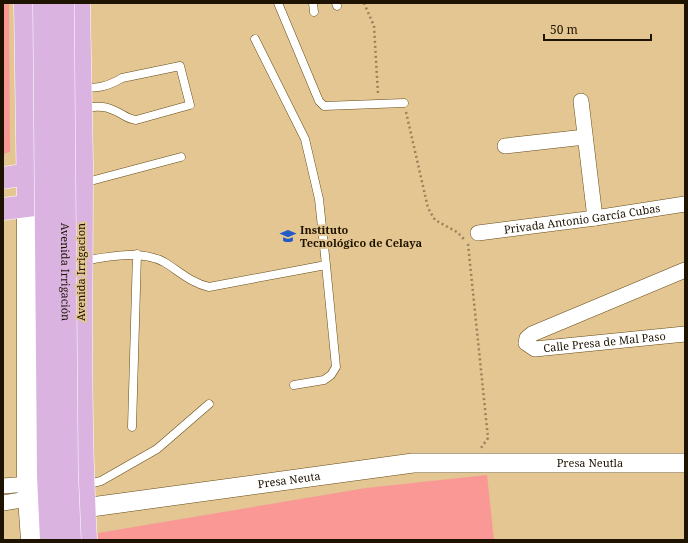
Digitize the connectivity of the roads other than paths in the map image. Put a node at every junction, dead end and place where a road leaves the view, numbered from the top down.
1 (25, 3) edge
2 (44, 3) edge
3 (63, 3) edge
4 (79, 3) edge
5 (278, 3) edge
6 (256, 39) dead end
7 (81, 98) junction
8 (581, 101) dead end
9 (404, 103) road end
10 (586, 137) junction
11 (505, 146) dead end
12 (180, 157) dead end
13 (26, 174) junction
14 (3, 178) edge
15 (81, 191) junction
16 (685, 204) edge
17 (28, 206) junction
18 (3, 209) edge
19 (595, 218) junction
20 (478, 233) dead end
21 (137, 254) junction
22 (28, 264) junction
23 (326, 265) junction
24 (685, 270) edge
25 (81, 271) junction
26 (685, 334) edge
27 (294, 385) dead end
28 (209, 404) dead end
29 (132, 427) dead end
30 (685, 463) edge
31 (496, 464) joint
32 (83, 485) junction
33 (3, 486) edge
34 (28, 492) junction
35 (3, 503) edge
36 (84, 508) junction
37 (32, 540) edge
38 (51, 540) edge
39 (70, 540) edge
40 (86, 540) edge

1 - 13 main road
2 - 38 main road, Avenida Irrigación, bridge
3 - 39 main road, Avenida Irrigación, bridge
4 - 7 main road, Avenida Irrigacion
5 - 9 lane
6 - 23 lane
7 - 7 lane
7 - 15 main road, Avenida Irrigacion
8 - 10 street
10 - 11 street
10 - 19 street
12 - 15 lane
13 - 14 main road
13 - 17 main road
15 - 17 main road
15 - 25 main road, Avenida Irrigacion
16 - 19 street, Privada Antonio García Cubas
17 - 18 main road
17 - 22 main road
19 - 20 street, Privada Antonio García Cubas
21 - 23 lane
21 - 25 lane
21 - 29 lane
22 - 25 street
22 - 34 main road
23 - 27 lane
24 - 26 street, Calle Presa de Mal Paso
25 - 32 main road, Avenida Irrigacion
28 - 32 lane
30 - 31 street, Presa Neutla
31 - 36 street, Presa Neuta
32 - 36 main road, Avenida Irrigacion
33 - 34 street
34 - 35 street
34 - 37 main road
36 - 40 main road, Avenida Irrigacion

